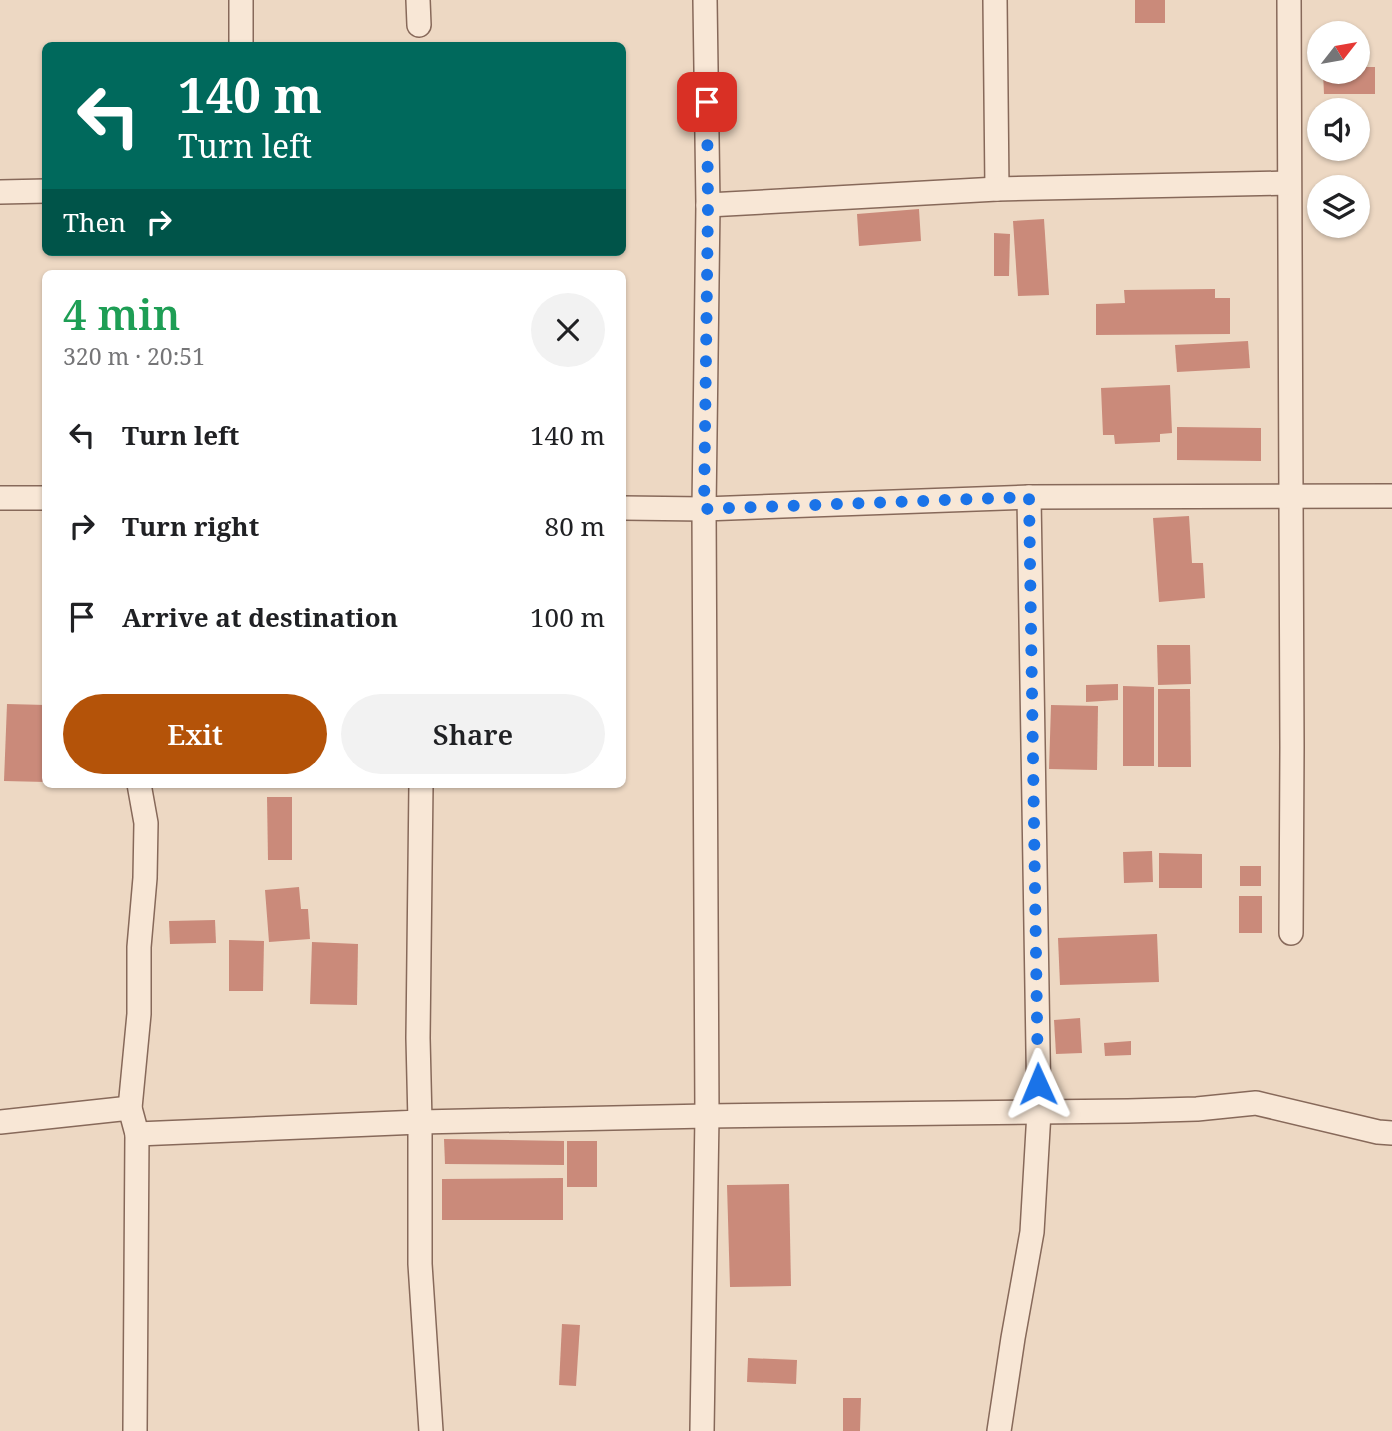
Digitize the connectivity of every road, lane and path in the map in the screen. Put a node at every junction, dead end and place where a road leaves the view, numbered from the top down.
1 (241, 0) edge
2 (418, 0) edge
3 (705, 0) edge
4 (995, 0) edge
5 (1289, 0) edge
6 (419, 25) dead end
7 (241, 42) edge
8 (1289, 183) junction
9 (997, 189) junction
10 (42, 191) edge
11 (0, 192) edge
12 (708, 205) junction
13 (1291, 495) junction
14 (1392, 496) edge
15 (1029, 497) junction
16 (0, 498) edge
17 (42, 498) edge
18 (626, 508) edge
19 (704, 509) junction
20 (140, 788) edge
21 (421, 788) edge
22 (1291, 933) dead end
23 (130, 1108) junction
24 (1039, 1112) junction
25 (707, 1116) junction
26 (0, 1122) edge
27 (420, 1122) junction
28 (137, 1133) junction
29 (1392, 1133) edge
30 (135, 1431) edge
31 (431, 1431) edge
32 (702, 1431) edge
33 (999, 1431) edge

1 - 7 street
2 - 6 street
3 - 12 street
4 - 9 street
5 - 8 street
8 - 9 street
8 - 13 street
9 - 12 street
10 - 11 street
12 - 19 street
13 - 14 street
13 - 15 street
13 - 22 street
15 - 19 street
15 - 24 street
16 - 17 street
18 - 19 street
19 - 25 street
20 - 23 street
21 - 27 street
23 - 26 street
23 - 28 street
24 - 25 street
24 - 29 street
24 - 33 street
25 - 27 street
25 - 32 street
27 - 28 street
27 - 31 street
28 - 30 street

